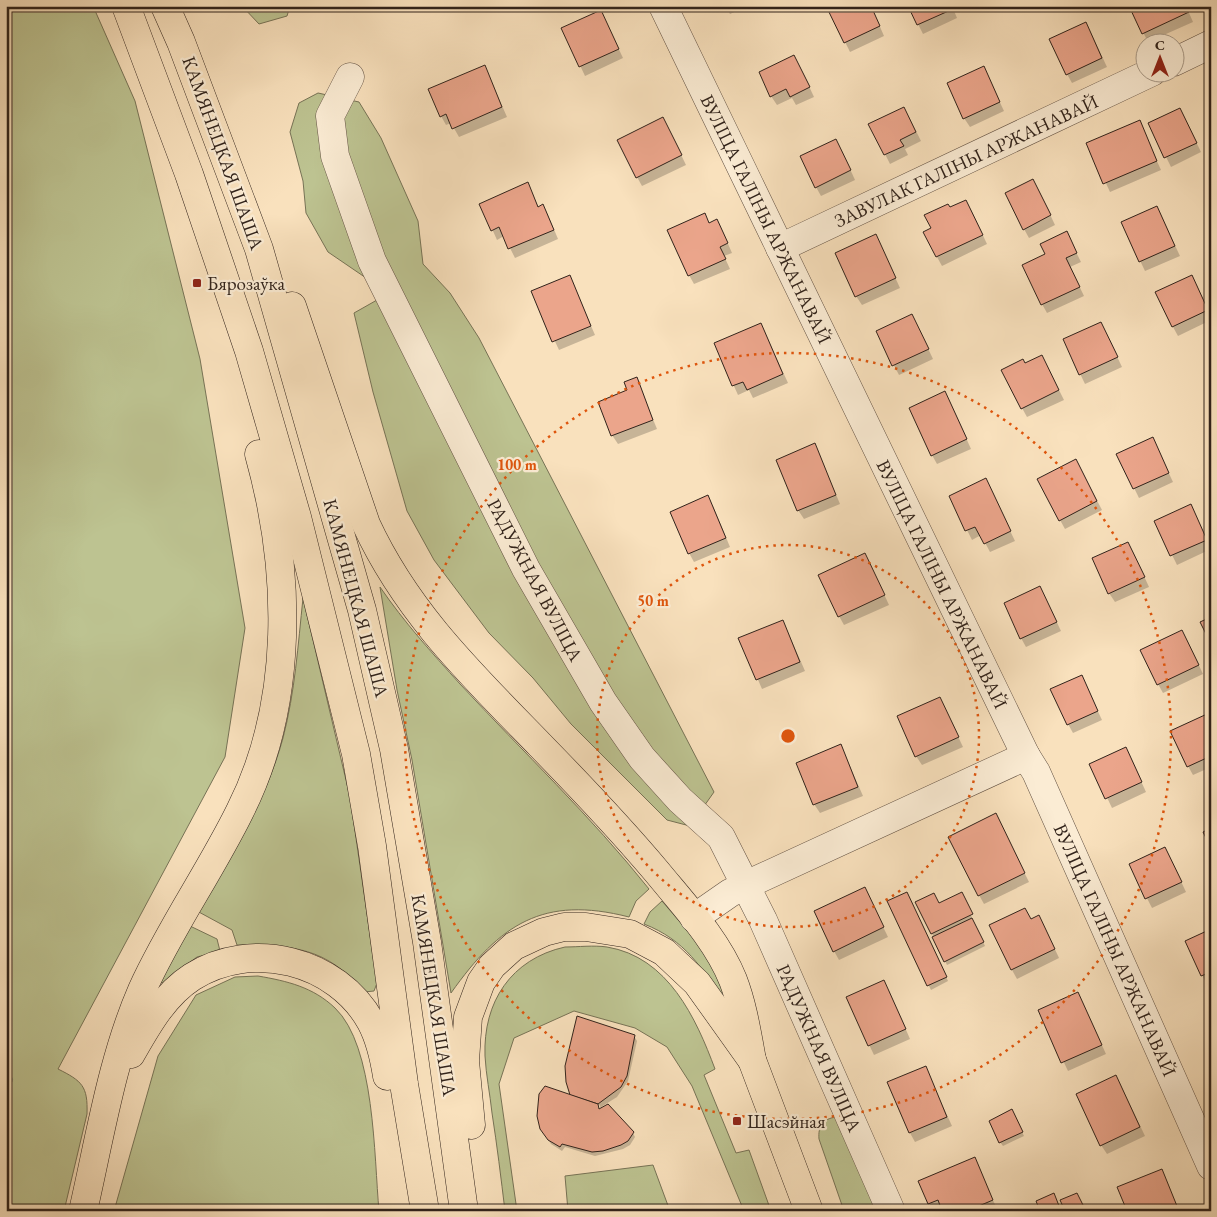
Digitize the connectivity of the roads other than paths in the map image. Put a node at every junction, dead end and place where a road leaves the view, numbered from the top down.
1 (126, 6) edge
2 (165, 6) edge
3 (663, 6) edge
4 (1211, 44) edge
5 (1184, 57) edge
6 (350, 77) dead end
7 (1134, 81) edge
8 (780, 248) junction
9 (259, 249) junction
10 (249, 350) junction
11 (1026, 756) junction
12 (746, 885) junction
13 (694, 918) junction
14 (752, 1060) junction
15 (112, 1088) junction
16 (1203, 1127) edge
17 (1211, 1166) edge
18 (83, 1211) edge
19 (411, 1211) edge
20 (425, 1211) edge
21 (464, 1211) edge
22 (481, 1211) edge
23 (809, 1211) edge
24 (891, 1211) edge

1 - 10 main road, КАМЯНЕЦКАЯ ШАША
2 - 9 main road, КАМЯНЕЦКАЯ ШАША
3 - 8 street, ВУЛІЦА ГАЛІНЫ АРЖАНАВАЙ
4 - 5 street
6 - 12 street, РАДУЖНАЯ ВУЛІЦА
7 - 8 street, ЗАВУЛАК ГАЛІНЫ АРЖАНАВАЙ
8 - 11 street, ВУЛІЦА ГАЛІНЫ АРЖАНАВАЙ
9 - 13 main road
9 - 21 main road, КАМЯНЕЦКАЯ ШАША
10 - 15 main road
10 - 20 main road, КАМЯНЕЦКАЯ ШАША
11 - 12 street
11 - 16 street, ВУЛІЦА ГАЛІНЫ АРЖАНАВАЙ
12 - 13 street
12 - 24 street, РАДУЖНАЯ ВУЛІЦА
13 - 14 main road
14 - 22 main road
14 - 23 main road
15 - 18 main road
15 - 19 main road
16 - 17 street, ВУЛІЦА ГАЛІНЫ АРЖАНАВАЙ

